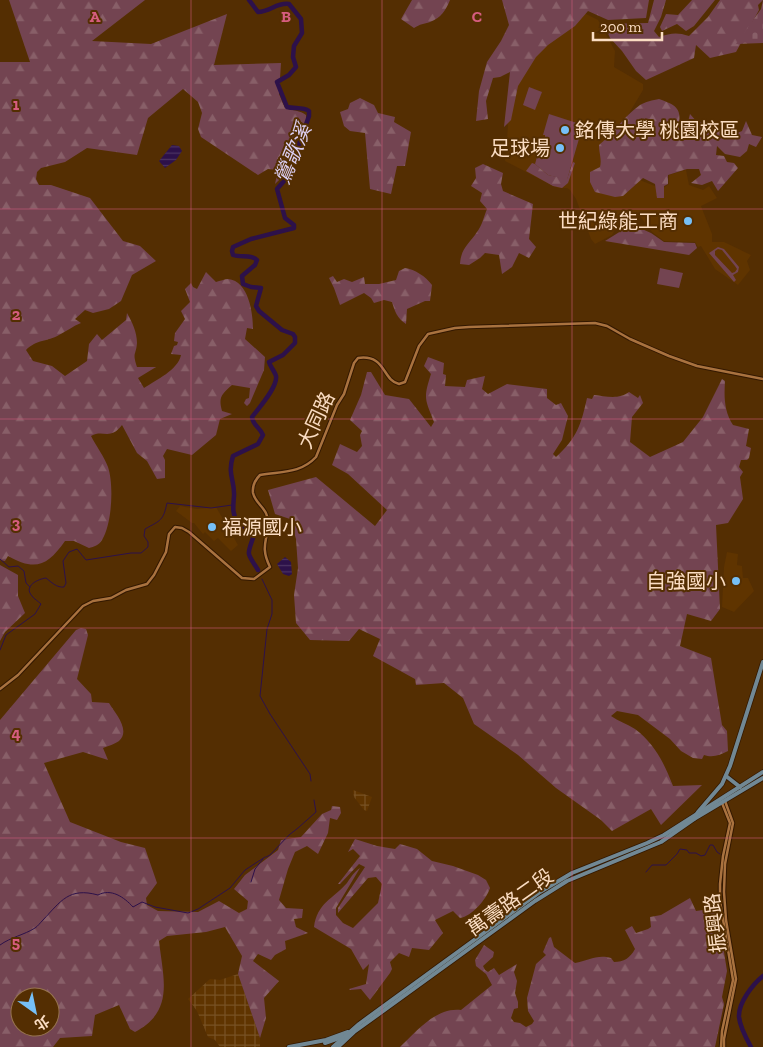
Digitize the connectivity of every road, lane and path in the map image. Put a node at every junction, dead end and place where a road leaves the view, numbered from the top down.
1 (763, 379) edge
2 (763, 662) edge
3 (0, 689) edge
4 (763, 772) edge
5 (726, 776) junction
6 (763, 778) edge
7 (757, 779) junction
8 (740, 787) junction
9 (717, 791) junction
10 (723, 800) junction
11 (698, 812) junction
12 (694, 819) junction
13 (353, 1031) junction
14 (347, 1036) junction
15 (331, 1042) junction
16 (289, 1047) edge
17 (303, 1047) edge
18 (335, 1047) edge
19 (722, 1047) edge

1 - 3 street, 大同路
2 - 5 main road, 萬壽路二段
4 - 7 main road
5 - 8 main road
5 - 9 main road, 萬壽路二段
6 - 7 main road
7 - 8 main road
7 - 10 main road
8 - 10 main road
9 - 10 main road
9 - 11 main road, 萬壽路二段
10 - 11 main road
10 - 12 main road
10 - 19 street, 振興路
11 - 12 main road, 萬壽路二段
11 - 13 main road, 萬壽路二段
12 - 13 main road, 萬壽路二段
13 - 14 main road, 萬壽路二段
13 - 16 main road
14 - 15 main road
14 - 18 main road
15 - 17 main road
15 - 18 main road

